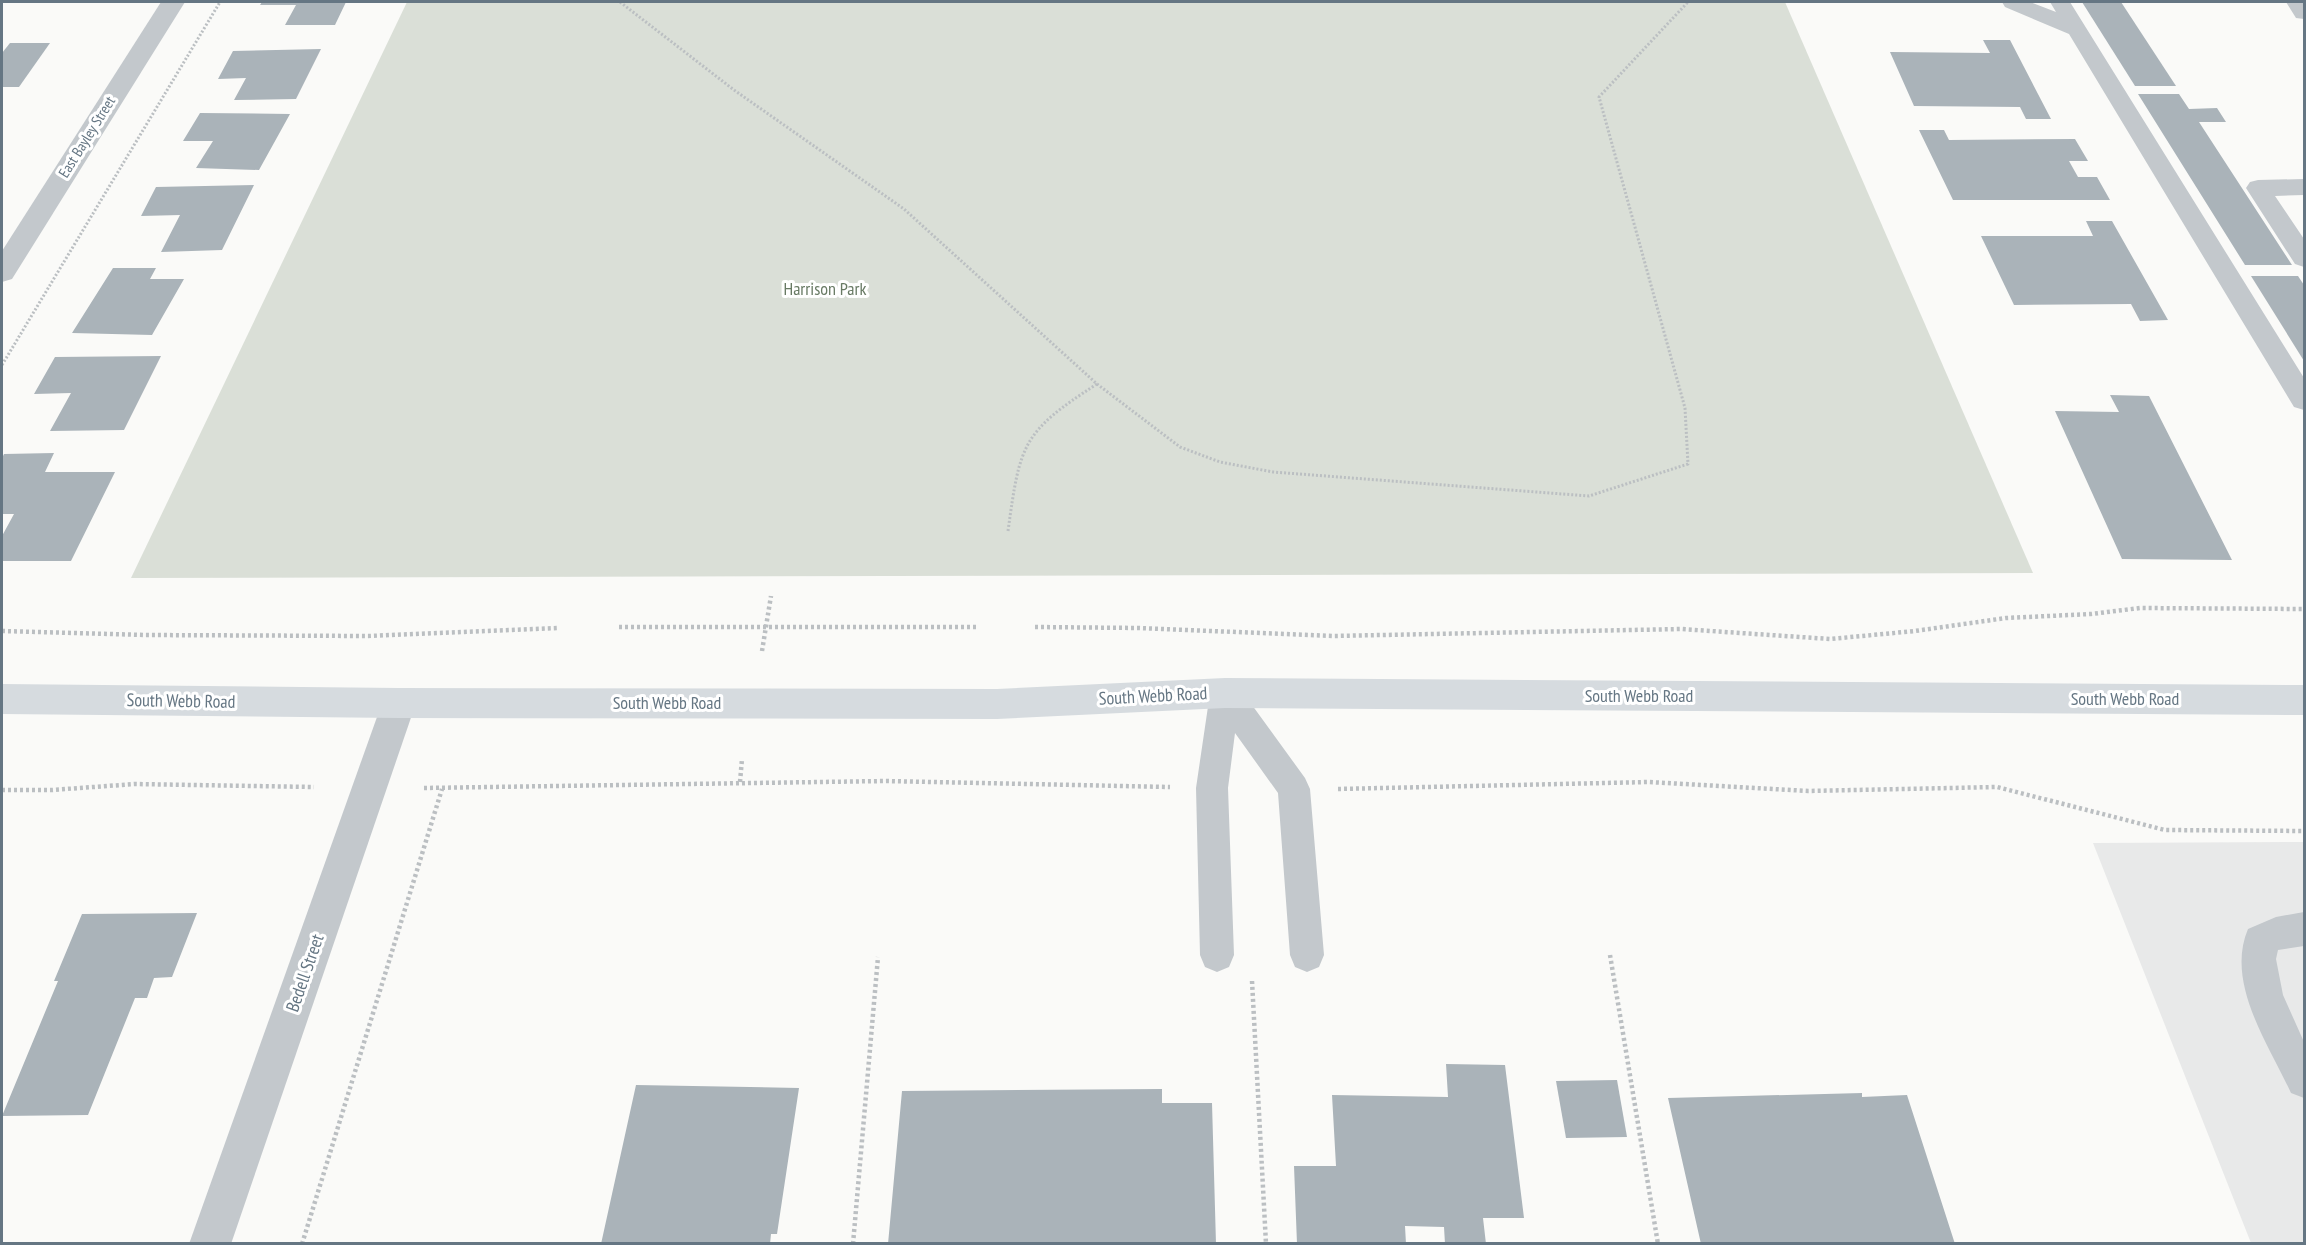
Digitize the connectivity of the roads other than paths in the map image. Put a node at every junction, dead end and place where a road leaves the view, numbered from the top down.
1 (173, 2) edge
2 (2013, 2) edge
3 (2060, 2) edge
4 (2296, 2) edge
5 (2304, 13) edge
6 (2078, 30) junction
7 (2304, 187) edge
8 (2304, 258) edge
9 (2, 272) edge
10 (2304, 399) edge
11 (1225, 693) junction
12 (2, 699) edge
13 (2304, 701) edge
14 (399, 703) junction
15 (2304, 929) edge
16 (1217, 955) dead end
17 (1307, 955) dead end
18 (2297, 1048) edge
19 (2304, 1080) edge
20 (210, 1244) edge

1 - 9 street, East Bayley Street
2 - 6 lane
3 - 6 lane
4 - 5 lane
6 - 10 lane
7 - 8 lane
11 - 13 main road, South Webb Road
11 - 14 main road, South Webb Road
11 - 16 lane
11 - 17 lane
12 - 14 main road, South Webb Road
14 - 20 street, Bedell Street
15 - 18 lane
18 - 19 lane

